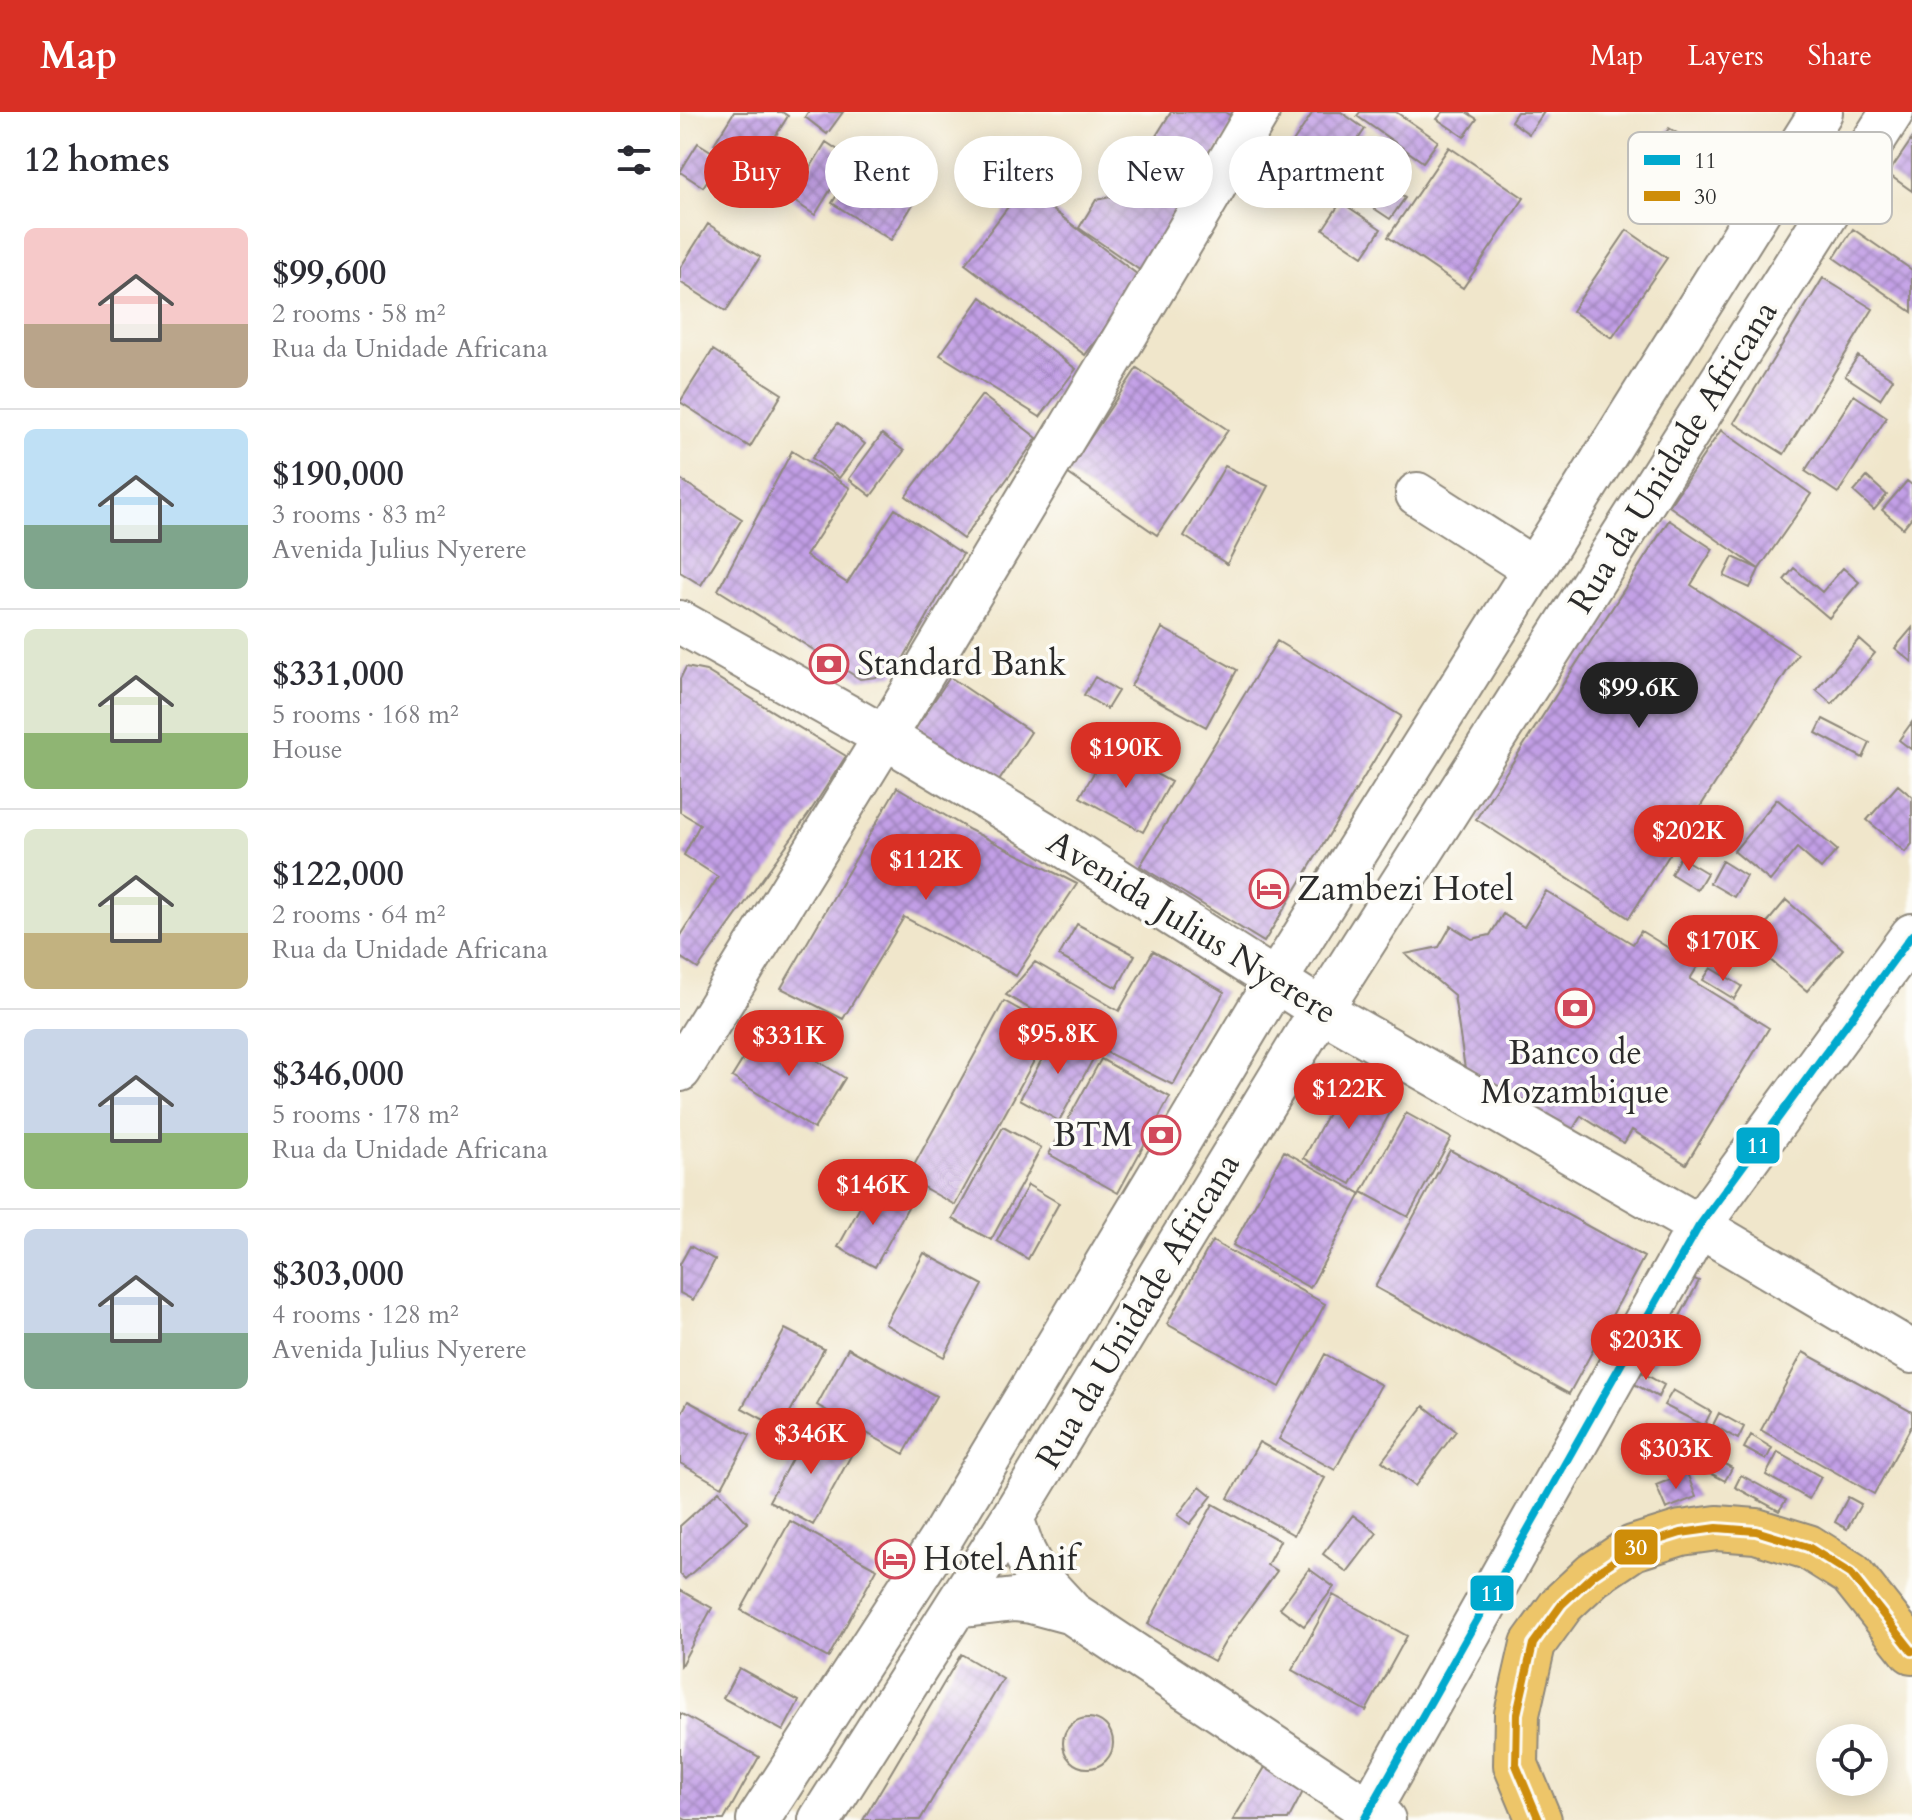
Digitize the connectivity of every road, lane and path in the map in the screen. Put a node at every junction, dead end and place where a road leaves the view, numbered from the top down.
1 (1258, 112) edge
2 (1821, 112) edge
3 (1892, 112) edge
4 (1808, 132) edge
5 (1879, 132) edge
6 (1751, 224) edge
7 (1821, 224) edge
8 (1417, 494) dead end
9 (1534, 569) junction
10 (681, 624) edge
11 (885, 737) junction
12 (1912, 935) edge
13 (1276, 980) junction
14 (1321, 1010) junction
15 (680, 1070) edge
16 (1699, 1226) junction
17 (1912, 1352) edge
18 (1012, 1518) junction
19 (956, 1607) junction
20 (1072, 1613) junction
21 (1912, 1651) edge
22 (1372, 1817) edge
23 (758, 1820) edge
24 (820, 1820) edge
25 (1539, 1820) edge

1 - 11 street
2 - 4 street, Rua da Unidade Africana
3 - 5 street, Rua da Unidade Africana
6 - 9 street, Rua da Unidade Africana
7 - 14 street, Rua da Unidade Africana
8 - 9 street
9 - 13 street, Rua da Unidade Africana
10 - 11 street, Avenida Julius Nyerere
11 - 13 street, Avenida Julius Nyerere
11 - 15 street
12 - 16 street
13 - 14 street, Avenida Julius Nyerere
13 - 23 street, Rua da Unidade Africana
14 - 16 street, Avenida Julius Nyerere
14 - 18 street, Rua da Unidade Africana
16 - 17 street, Avenida Julius Nyerere
16 - 22 street
18 - 19 street, Rua da Unidade Africana
18 - 20 street
19 - 20 street
19 - 24 street, Rua da Unidade Africana
20 - 22 street
21 - 25 main road

